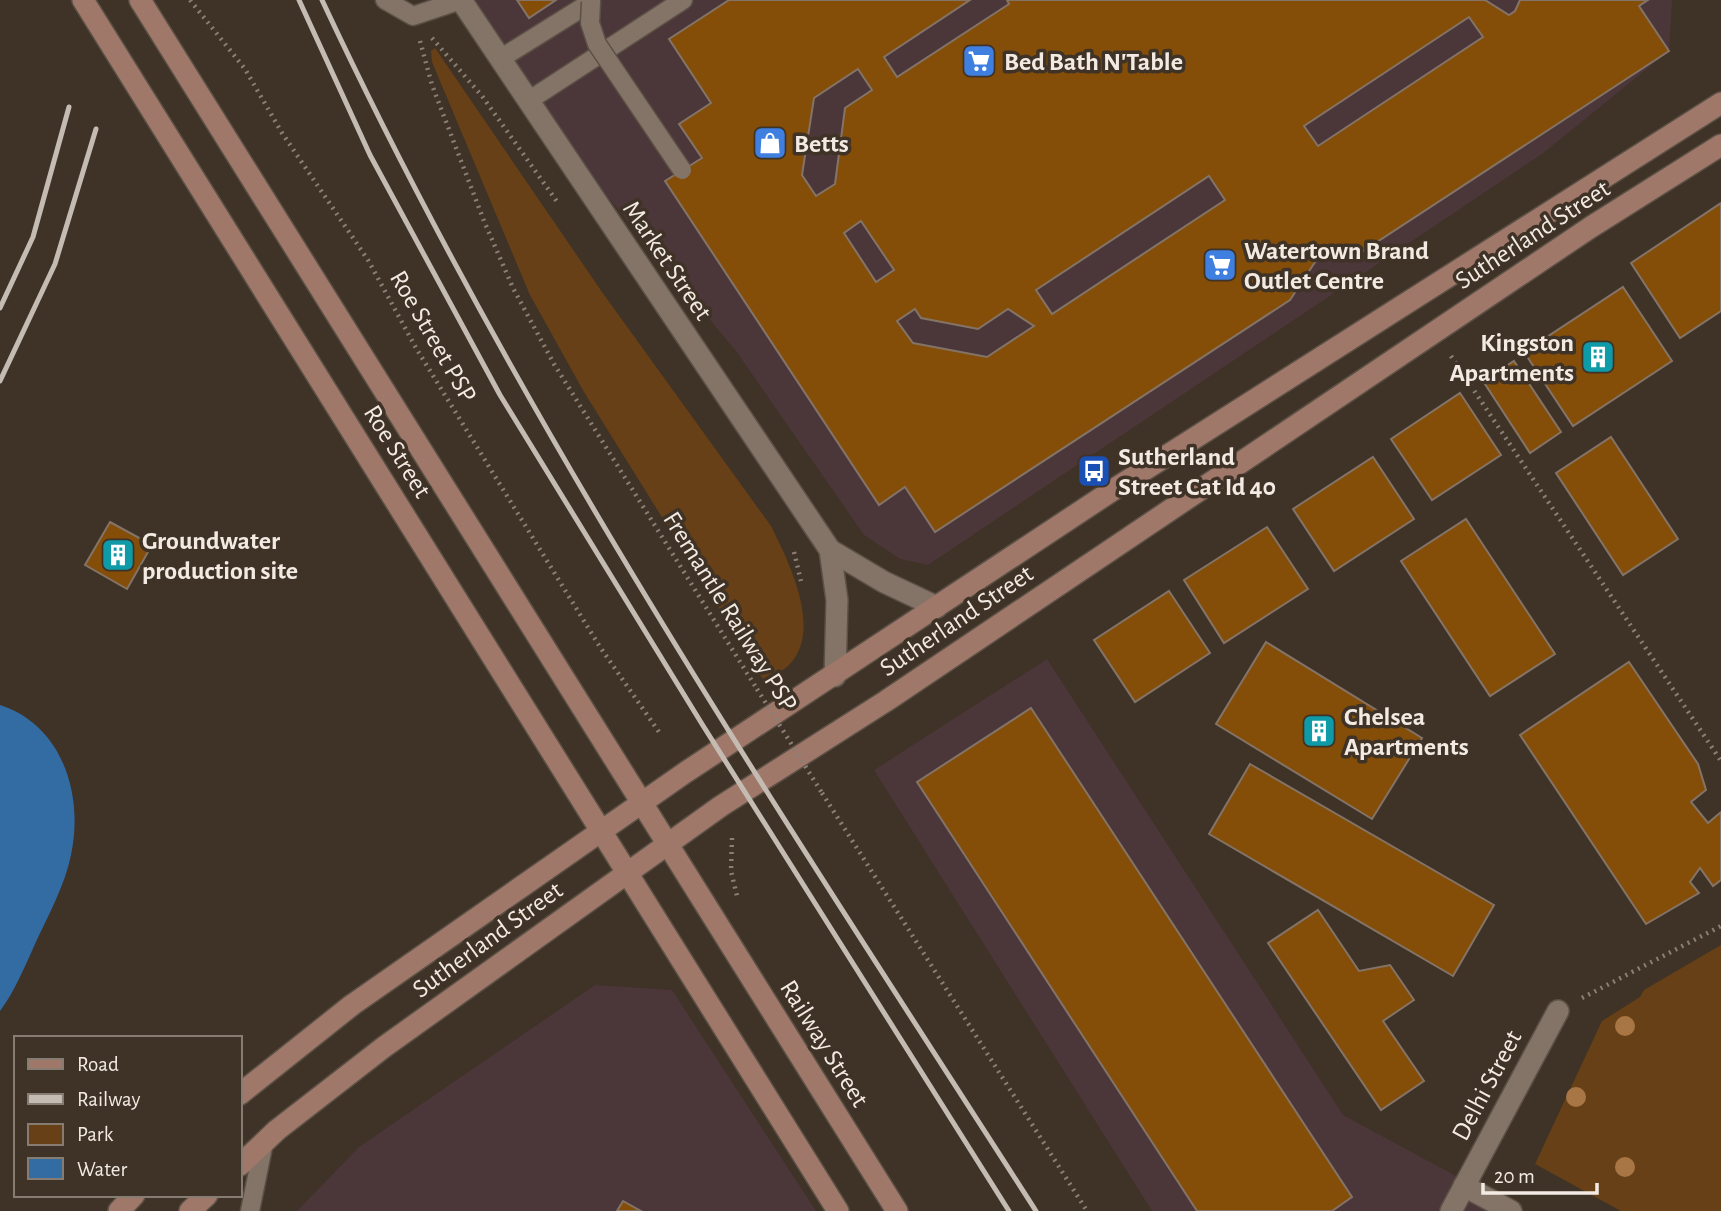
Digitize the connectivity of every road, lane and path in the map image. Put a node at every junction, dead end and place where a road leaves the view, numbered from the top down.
1 (84, 0) edge
2 (140, 0) edge
3 (190, 0) edge
4 (385, 0) edge
5 (461, 0) edge
6 (682, 0) edge
7 (589, 1) edge
8 (413, 16) junction
9 (500, 59) junction
10 (528, 102) junction
11 (1721, 103) edge
12 (1721, 145) edge
13 (682, 170) dead end
14 (1446, 350) dead end
15 (830, 550) junction
16 (937, 607) junction
17 (835, 676) junction
18 (659, 732) dead end
19 (1721, 761) edge
20 (642, 803) junction
21 (602, 831) junction
22 (668, 844) junction
23 (627, 873) junction
24 (706, 904) joint
25 (1721, 926) edge
26 (1558, 1011) joint
27 (242, 1092) edge
28 (264, 1142) junction
29 (242, 1163) edge
30 (1464, 1186) junction
31 (132, 1197) edge
32 (205, 1197) edge
33 (119, 1211) edge
34 (190, 1211) edge
35 (250, 1211) edge
36 (838, 1211) edge
37 (897, 1211) edge
38 (1087, 1211) edge
39 (1451, 1211) edge
40 (1511, 1211) edge

1 - 21 main road, Roe Street
2 - 20 main road, Roe Street
3 - 18 path, Roe Street PSP
4 - 8 lane
5 - 8 lane
5 - 9 street, Market Street
6 - 10 lane
7 - 9 lane
7 - 13 lane, bridge
8 - 38 path, Fremantle Railway PSP, bridge
9 - 10 street, Market Street
10 - 15 street, Market Street
11 - 16 main road, Sutherland Street
12 - 22 main road, Sutherland Street
14 - 19 path
15 - 16 street, Market Street
15 - 17 street, Market Street
16 - 17 main road, Sutherland Street
17 - 20 main road, Sutherland Street
20 - 21 main road, Sutherland Street
20 - 22 main road, Roe Street
21 - 23 main road, Roe Street
21 - 27 main road, Sutherland Street
22 - 23 main road, Sutherland Street
22 - 24 main road, Roe Street
23 - 28 main road, Sutherland Street
23 - 36 main road, Roe Street
24 - 37 main road, Railway Street
25 - 26 path
26 - 30 street, Delhi Street
28 - 29 main road, Sutherland Street
28 - 35 lane
30 - 39 street, Delhi Street
30 - 40 street
31 - 33 main road
32 - 34 main road

